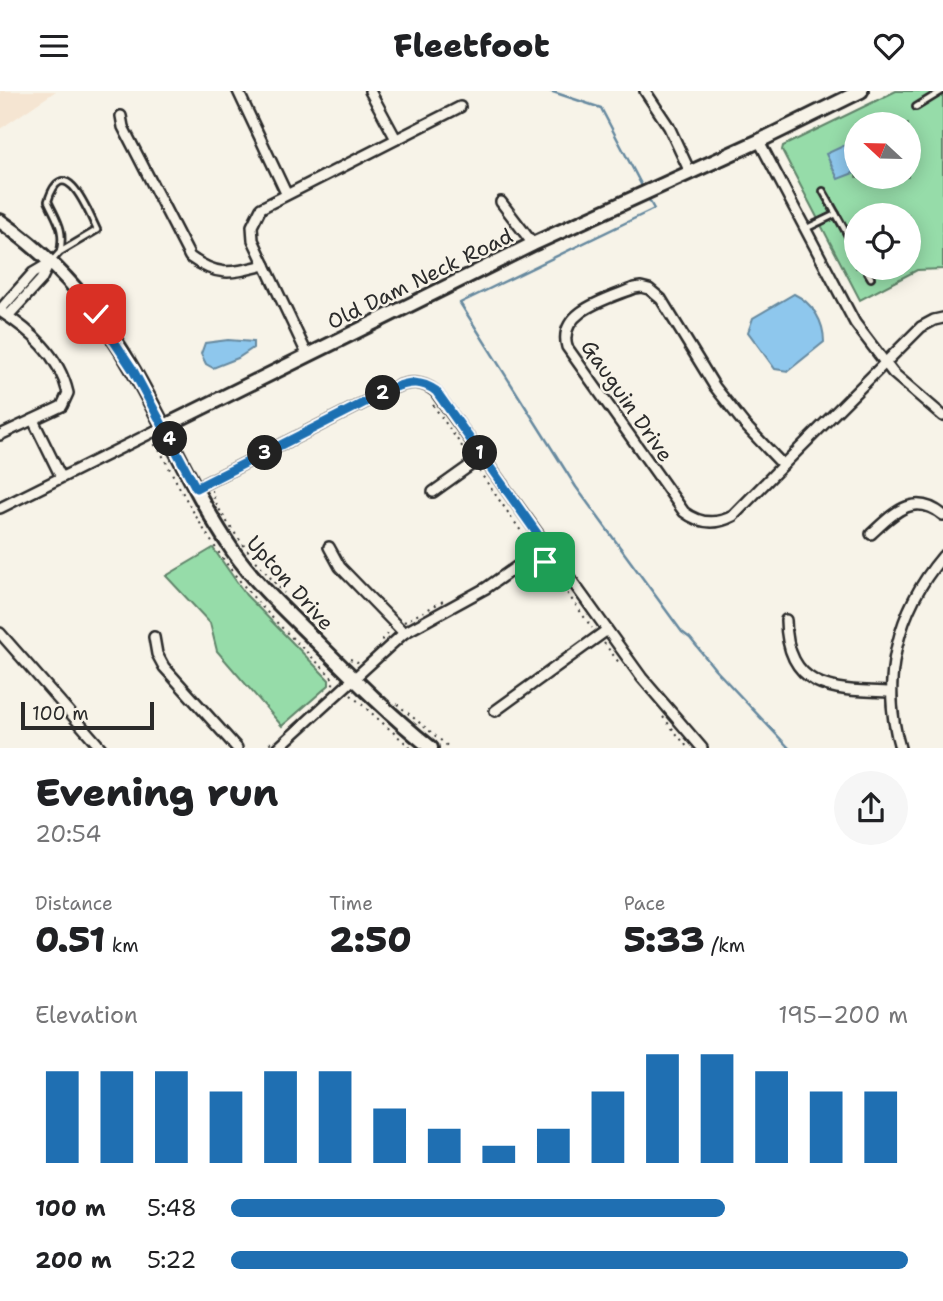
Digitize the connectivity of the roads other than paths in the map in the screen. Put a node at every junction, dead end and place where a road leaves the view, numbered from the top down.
1 (238, 91) edge
2 (370, 91) edge
3 (645, 91) edge
4 (861, 91) edge
5 (942, 91) edge
6 (460, 107) dead end
7 (916, 107) dead end
8 (121, 116) dead end
9 (396, 139) junction
10 (759, 141) junction
11 (690, 172) junction
12 (823, 191) dead end
13 (286, 193) junction
14 (501, 202) dead end
15 (836, 214) junction
16 (0, 221) edge
17 (844, 228) edge
18 (804, 229) junction
19 (533, 244) junction
20 (60, 252) junction
21 (50, 263) junction
22 (265, 265) junction
23 (3, 312) edge
24 (943, 319) edge
25 (308, 356) junction
26 (884, 363) junction
27 (943, 415) edge
28 (33, 420) junction
29 (163, 427) junction
30 (0, 435) edge
31 (478, 460) junction
32 (783, 465) junction
33 (61, 477) junction
34 (202, 485) junction
35 (433, 492) dead end
36 (0, 508) edge
37 (943, 515) edge
38 (871, 534) dead end
39 (546, 546) junction
40 (329, 547) dead end
41 (943, 556) edge
42 (786, 620) dead end
43 (607, 630) junction
44 (0, 633) edge
45 (404, 633) junction
46 (154, 637) dead end
47 (354, 679) junction
48 (891, 692) junction
49 (495, 711) dead end
50 (101, 748) edge
51 (237, 748) edge
52 (278, 748) edge
53 (431, 748) edge
54 (702, 748) edge
55 (900, 748) edge

1 - 13 street
2 - 9 street
3 - 11 street
4 - 10 street, Old Dam Neck Road
5 - 7 lane
6 - 9 street
8 - 22 street
9 - 13 street
10 - 11 street, Old Dam Neck Road
10 - 18 street
11 - 19 street, Old Dam Neck Road
12 - 15 lane
13 - 22 street
14 - 19 street
15 - 17 lane
15 - 18 lane
16 - 21 street, Upton Drive
18 - 26 street
19 - 25 street, Old Dam Neck Road
20 - 20 lane
20 - 21 lane
21 - 23 street
21 - 29 street, Upton Drive
22 - 25 street
23 - 28 street
24 - 26 street, Gauguin Drive
25 - 29 street, Old Dam Neck Road
26 - 27 street
26 - 32 street, Gauguin Drive
28 - 30 street
28 - 33 street
29 - 33 street, Old Dam Neck Road
29 - 34 street, Upton Drive
31 - 34 street
31 - 35 street
31 - 39 street
32 - 32 street, Gauguin Drive
33 - 36 street, Old Dam Neck Road
34 - 47 street, Upton Drive
37 - 38 street
39 - 43 street
39 - 45 street
40 - 45 street
41 - 48 street
42 - 48 street
43 - 49 street
43 - 54 street
44 - 50 street
45 - 47 street
46 - 51 street
47 - 52 street
47 - 53 street, Upton Drive
48 - 55 street

